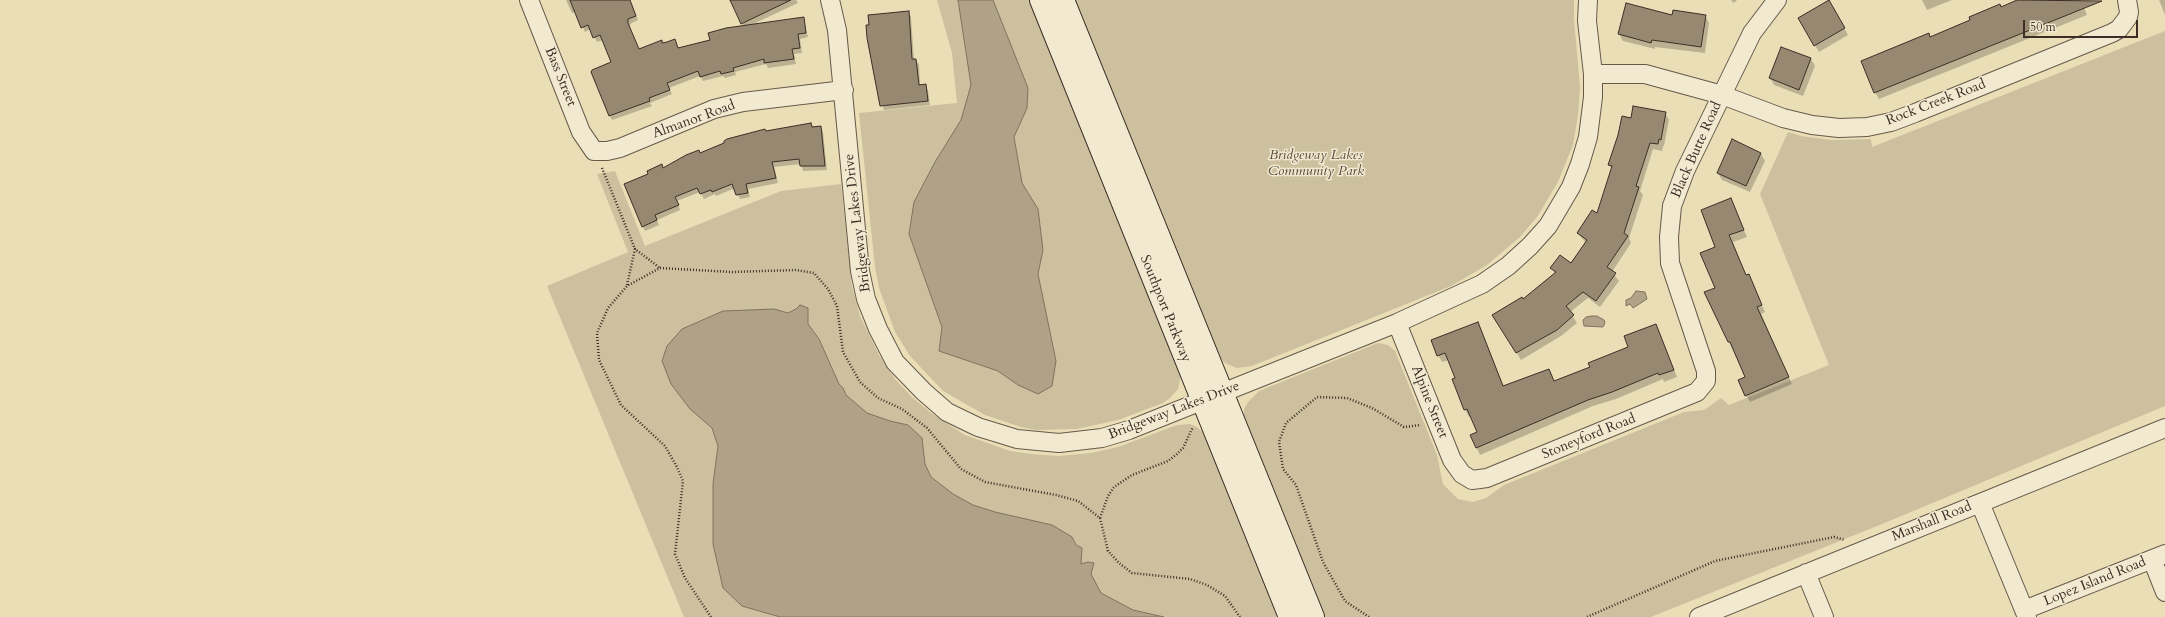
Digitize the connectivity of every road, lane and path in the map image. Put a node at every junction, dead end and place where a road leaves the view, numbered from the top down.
1 (529, 0) edge
2 (830, 0) edge
3 (1040, 0) edge
4 (1063, 0) edge
5 (1588, 0) edge
6 (1777, 0) edge
7 (2128, 9) edge
8 (1592, 74) junction
9 (844, 90) junction
10 (1722, 95) junction
11 (594, 151) junction
12 (635, 249) junction
13 (660, 268) junction
14 (626, 286) junction
15 (1397, 323) junction
16 (1706, 381) joint
17 (1212, 396) junction
18 (1438, 424) junction
19 (1194, 425) dead end
20 (2165, 428) edge
21 (1467, 478) joint
22 (1980, 503) junction
23 (1100, 518) junction
24 (1868, 548) junction
25 (2158, 557) edge
26 (1806, 574) junction
27 (2165, 592) edge
28 (2025, 614) edge
29 (711, 617) edge
30 (1240, 617) edge
31 (1290, 617) edge
32 (1313, 617) edge
33 (1369, 617) edge
34 (1588, 617) edge
35 (1699, 617) edge
36 (1824, 617) edge

1 - 11 street, Bass Street
2 - 9 street, Bridgeway Lakes Drive
3 - 17 street, Southport Parkway
4 - 17 street, Southport Parkway
5 - 8 street, Bridgeway Lakes Drive
6 - 10 street, Black Butte Road
7 - 10 street, Rock Creek Road
8 - 10 street, Rock Creek Road
8 - 15 street, Bridgeway Lakes Drive
9 - 11 street, Almanor Road
9 - 17 street, Bridgeway Lakes Drive
10 - 16 street, Black Butte Road
11 - 12 path
12 - 13 path
12 - 14 path
13 - 14 path
13 - 23 path
14 - 29 path
15 - 17 street, Bridgeway Lakes Drive
15 - 18 street, Alpine Street
16 - 21 street, Stoneyford Road
17 - 31 street, Southport Parkway
17 - 32 street, Southport Parkway
18 - 21 street, Alpine Street
18 - 33 path
19 - 23 path
20 - 22 street, Marshall Road
22 - 24 street, Marshall Road
22 - 28 street
23 - 30 path
24 - 26 street, Marshall Road
24 - 34 path
25 - 27 street
25 - 28 street, Lopez Island Road
26 - 35 street, Marshall Road
26 - 36 street

